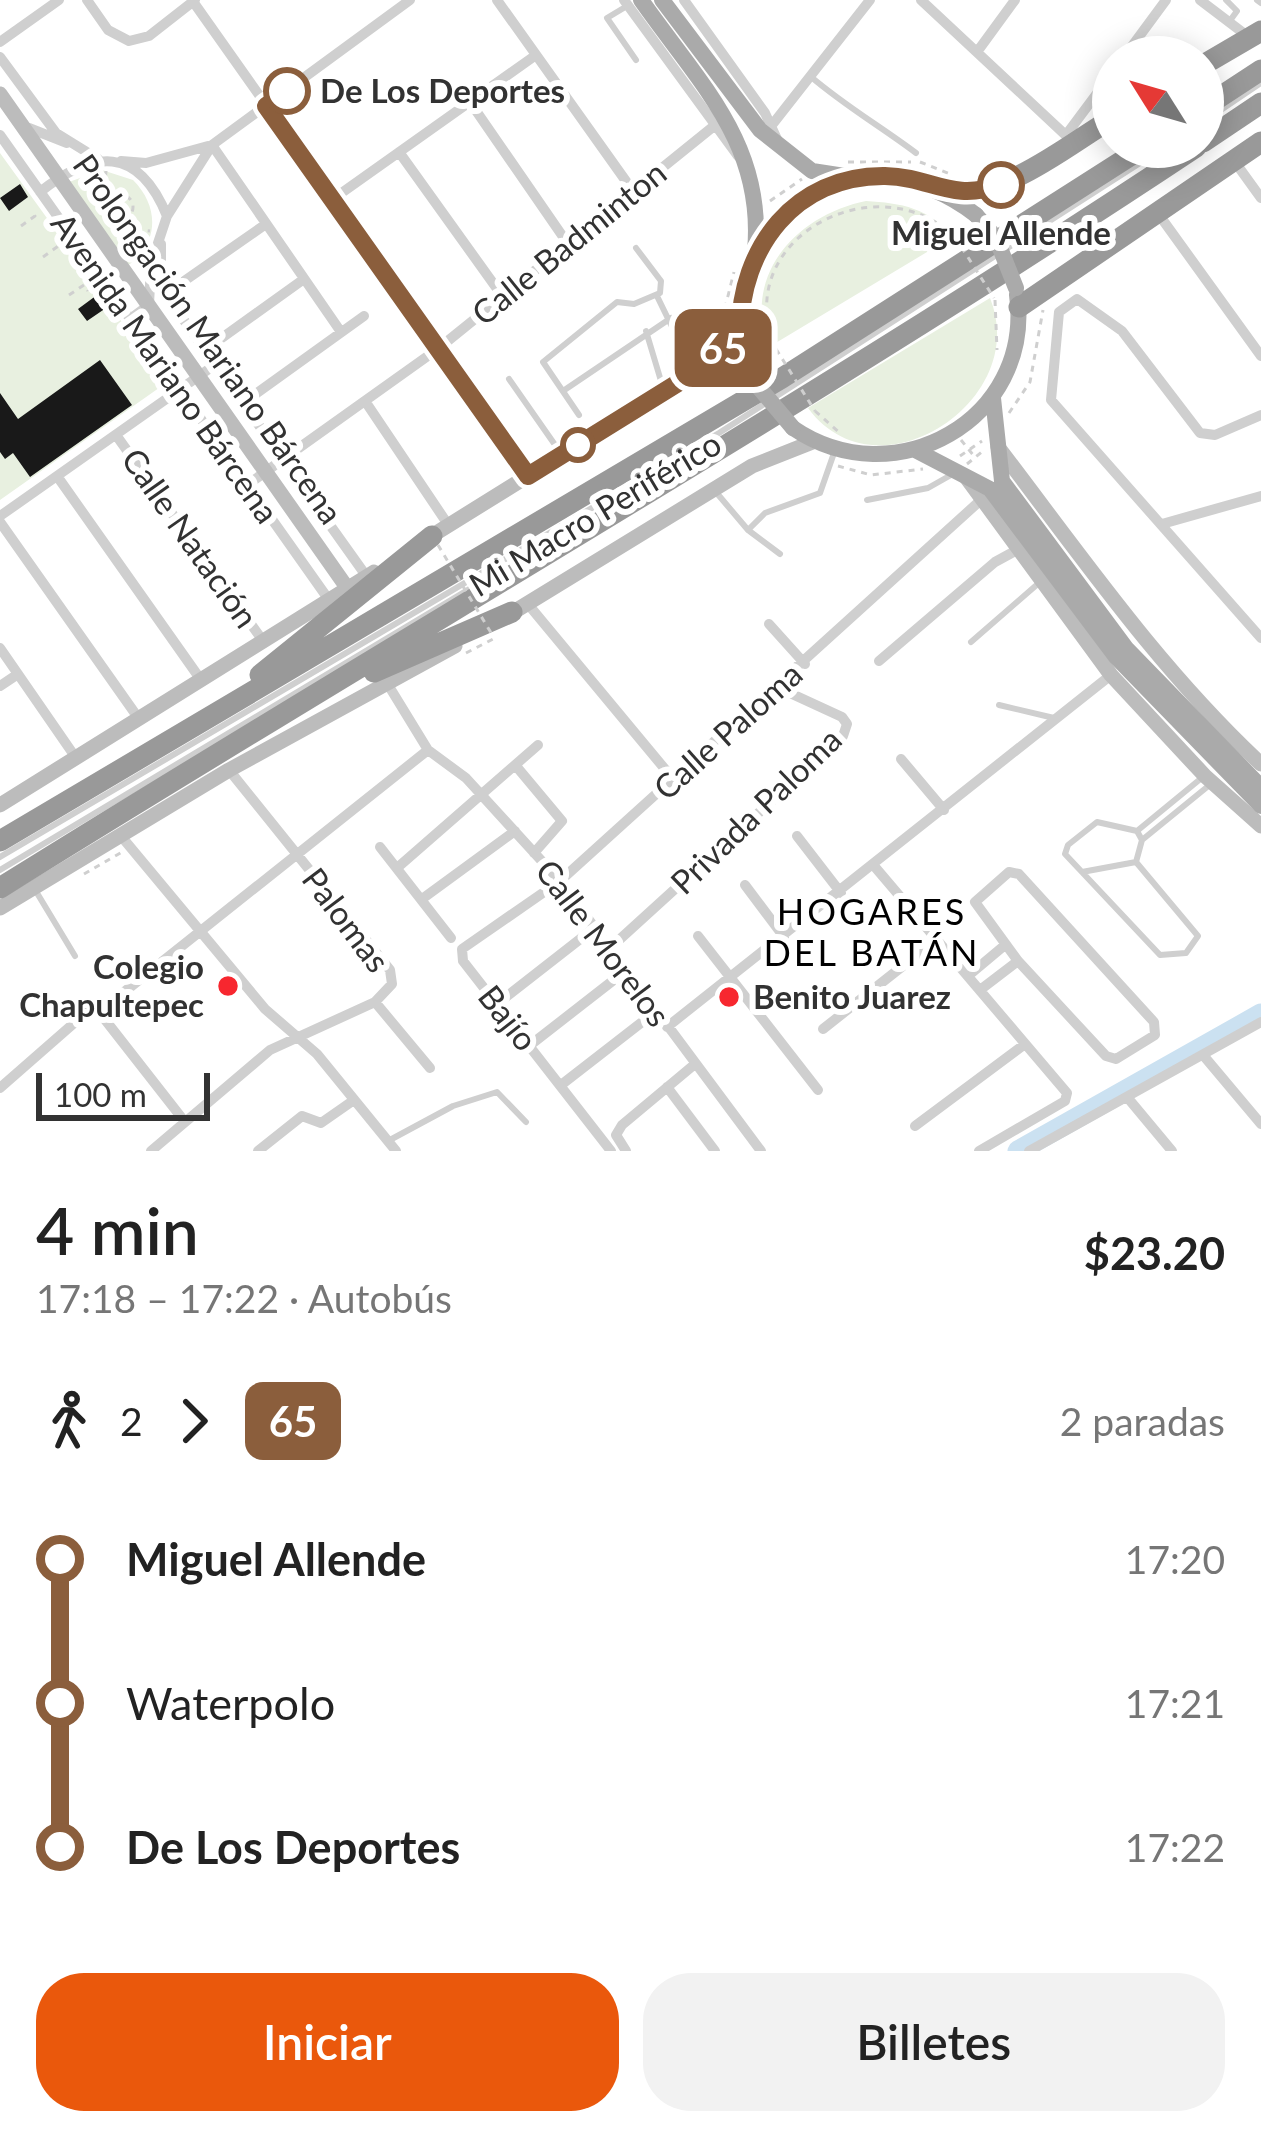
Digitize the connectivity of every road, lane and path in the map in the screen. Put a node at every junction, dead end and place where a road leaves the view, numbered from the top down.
1 (59, 0) edge
2 (87, 0) edge
3 (194, 0) edge
4 (410, 0) edge
5 (497, 0) edge
6 (662, 0) edge
7 (684, 0) edge
8 (869, 0) edge
9 (920, 0) edge
10 (1015, 0) edge
11 (1166, 0) edge
12 (1200, 0) edge
13 (1226, 0) edge
14 (631, 2) edge
15 (1229, 22) junction
16 (656, 33) junction
17 (1255, 34) edge
18 (1139, 36) edge
19 (0, 42) edge
20 (977, 52) junction
21 (1224, 52) edge
22 (536, 55) junction
23 (0, 57) edge
24 (636, 60) dead end
25 (1261, 70) edge
26 (810, 76) junction
27 (1261, 83) edge
28 (0, 94) edge
29 (1224, 94) edge
30 (1261, 94) edge
31 (470, 102) junction
32 (1092, 104) edge
33 (1261, 104) edge
34 (266, 106) junction
35 (1224, 108) edge
36 (20, 123) junction
37 (1224, 123) edge
38 (772, 125) junction
39 (714, 126) junction
40 (1224, 127) edge
41 (1092, 128) edge
42 (0, 135) edge
43 (1069, 139) junction
44 (1261, 142) edge
45 (70, 144) junction
46 (212, 145) junction
47 (779, 148) junction
48 (399, 152) junction
49 (916, 153) dead end
50 (98, 159) junction
51 (1234, 160) junction
52 (843, 162) dead end
53 (110, 166) junction
54 (749, 166) junction
55 (1111, 168) edge
56 (1132, 168) edge
57 (1152, 168) edge
58 (1160, 168) edge
59 (812, 171) junction
60 (57, 178) junction
61 (857, 178) junction
62 (952, 184) junction
63 (40, 191) junction
64 (633, 191) junction
65 (143, 192) dead end
66 (113, 196) junction
67 (1261, 198) edge
68 (333, 199) junction
69 (128, 202) junction
70 (758, 209) junction
71 (31, 211) dead end
72 (114, 211) junction
73 (1157, 212) junction
74 (167, 215) junction
75 (128, 218) junction
76 (97, 223) dead end
77 (266, 224) junction
78 (21, 226) dead end
79 (151, 231) dead end
80 (72, 237) junction
81 (161, 244) junction
82 (568, 244) junction
83 (636, 248) dead end
84 (755, 252) junction
85 (43, 257) dead end
86 (735, 271) dead end
87 (304, 279) junction
88 (88, 291) dead end
89 (167, 293) junction
90 (69, 295) dead end
91 (657, 296) junction
92 (503, 297) junction
93 (1018, 297) junction
94 (1049, 297) dead end
95 (149, 305) junction
96 (364, 316) dead end
97 (670, 318) junction
98 (130, 319) junction
99 (646, 331) junction
100 (341, 332) junction
101 (740, 332) junction
102 (718, 334) dead end
103 (439, 348) junction
104 (205, 350) junction
105 (1261, 356) edge
106 (216, 364) junction
107 (991, 366) dead end
108 (694, 373) junction
109 (199, 376) junction
110 (509, 379) dead end
111 (180, 390) junction
112 (563, 391) junction
113 (664, 392) junction
114 (993, 398) junction
115 (365, 401) junction
116 (243, 403) junction
117 (579, 415) dead end
118 (1261, 415) edge
119 (116, 435) junction
120 (998, 437) junction
121 (815, 442) junction
122 (837, 450) junction
123 (917, 451) junction
124 (563, 455) junction
125 (283, 460) junction
126 (955, 468) junction
127 (266, 472) junction
128 (57, 476) junction
129 (528, 476) junction
130 (248, 485) junction
131 (714, 490) junction
132 (1261, 496) edge
133 (982, 499) junction
134 (866, 500) dead end
135 (0, 519) edge
136 (1162, 524) junction
137 (748, 530) junction
138 (440, 536) junction
139 (1017, 550) junction
140 (781, 554) dead end
141 (367, 577) junction
142 (1040, 581) junction
143 (348, 589) junction
144 (329, 600) junction
145 (520, 608) junction
146 (769, 624) dead end
147 (1261, 638) edge
148 (263, 641) junction
149 (971, 642) dead end
150 (0, 648) edge
151 (449, 660) dead end
152 (879, 661) dead end
153 (805, 664) junction
154 (18, 674) junction
155 (1111, 675) junction
156 (201, 680) junction
157 (387, 683) junction
158 (0, 686) edge
159 (779, 688) junction
160 (999, 705) dead end
161 (208, 716) junction
162 (139, 719) junction
163 (1057, 719) junction
164 (265, 722) junction
165 (538, 745) dead end
166 (428, 750) junction
167 (76, 758) junction
168 (901, 759) dead end
169 (1261, 764) edge
170 (516, 766) junction
171 (230, 770) junction
172 (1209, 779) junction
173 (674, 780) junction
174 (1261, 787) edge
175 (483, 796) junction
176 (0, 805) edge
177 (944, 810) junction
178 (1260, 818) edge
179 (515, 831) junction
180 (1137, 831) junction
181 (797, 836) dead end
182 (0, 841) edge
183 (126, 841) junction
184 (1142, 841) junction
185 (380, 848) dead end
186 (535, 853) junction
187 (0, 857) edge
188 (298, 857) junction
189 (1136, 862) junction
190 (875, 867) junction
191 (398, 868) junction
192 (0, 870) edge
193 (1082, 872) junction
194 (85, 874) dead end
195 (560, 881) junction
196 (745, 884) dead end
197 (0, 888) edge
198 (34, 888) junction
199 (841, 893) junction
200 (422, 899) junction
201 (0, 908) edge
202 (593, 929) junction
203 (204, 932) junction
204 (698, 936) dead end
205 (784, 937) junction
206 (451, 938) dead end
207 (937, 939) junction
208 (1005, 945) junction
209 (462, 949) joint
210 (608, 950) junction
211 (75, 956) dead end
212 (1018, 961) junction
213 (625, 972) junction
214 (968, 976) junction
215 (730, 979) junction
216 (980, 990) junction
217 (375, 1002) junction
218 (496, 1004) junction
219 (100, 1012) junction
220 (655, 1012) junction
221 (667, 1028) junction
222 (1258, 1028) edge
223 (823, 1029) dead end
224 (297, 1035) junction
225 (1025, 1044) junction
226 (529, 1046) junction
227 (1203, 1054) junction
228 (695, 1064) junction
229 (430, 1068) dead end
230 (561, 1085) junction
231 (667, 1087) junction
232 (0, 1088) edge
233 (818, 1090) dead end
234 (1127, 1096) junction
235 (354, 1100) junction
236 (185, 1122) junction
237 (526, 1122) dead end
238 (1261, 1124) edge
239 (916, 1126) dead end
240 (392, 1146) edge
241 (1000, 1146) edge
242 (151, 1151) edge
243 (258, 1151) edge
244 (611, 1151) edge
245 (626, 1151) edge
246 (715, 1151) edge
247 (761, 1151) edge
248 (979, 1151) edge
249 (1029, 1151) edge
250 (1172, 1151) edge

1 - 19 street
2 - 3 street
3 - 34 street
4 - 34 street
5 - 22 street
6 - 47 main road
7 - 38 street
8 - 26 street
9 - 20 street
10 - 20 street
11 - 18 street
12 - 15 street
13 - 15 lane
14 - 16 main road
14 - 24 lane
15 - 17 street
16 - 39 street
16 - 54 main road
17 - 21 highway
20 - 43 street
22 - 31 street
22 - 64 street
23 - 45 street, Prolongación Mariano Bárcena
25 - 29 highway
26 - 38 street
26 - 49 lane
27 - 35 lane
28 - 36 street, Prolongación Mariano Bárcena
30 - 37 lane
31 - 48 street
31 - 82 street
32 - 43 street
33 - 40 highway
34 - 46 street
34 - 68 street
36 - 45 street, Prolongación Mariano Bárcena
36 - 60 street, Prolongación Mariano Bárcena
38 - 47 street
39 - 54 street
39 - 64 street, Calle Badminton
41 - 43 highway
42 - 63 street, Avenida Mariano Bárcena
43 - 62 highway
44 - 51 highway
45 - 50 street, Prolongación Mariano Bárcena
46 - 53 street
46 - 74 street
46 - 77 street
47 - 59 main road
48 - 68 street
48 - 92 street
50 - 53 street
50 - 60 street
51 - 67 street
51 - 73 highway
52 - 62 path
53 - 66 path
53 - 74 street
54 - 70 main road
55 - 161 highway
56 - 187 lane, Mi Macro Periférico
57 - 192 lane, Mi Macro Periférico
58 - 164 highway
59 - 61 main road
59 - 70 path
60 - 63 street
60 - 95 street, Prolongación Mariano Bárcena
61 - 62 main road
61 - 84 main road
62 - 93 main road, bridge
63 - 80 street, Avenida Mariano Bárcena
64 - 82 street, Calle Badminton
65 - 69 path
66 - 69 path
66 - 72 path
68 - 103 street
69 - 75 path
70 - 84 main road
71 - 78 path
72 - 75 path
72 - 76 path
73 - 93 highway
73 - 105 street
74 - 81 street
75 - 79 path
77 - 87 street
77 - 89 street
80 - 85 path
80 - 98 street, Avenida Mariano Bárcena
81 - 89 street, Prolongación Mariano Bárcena
81 - 95 street
82 - 92 street, Calle Badminton
83 - 91 lane
84 - 101 main road
86 - 102 path
87 - 100 street
87 - 104 street
88 - 90 path
89 - 104 street, Prolongación Mariano Bárcena
91 - 97 lane
91 - 112 lane
92 - 103 street, Calle Badminton
93 - 114 main road
94 - 120 path
95 - 98 street
95 - 109 street, Prolongación Mariano Bárcena
96 - 100 street
97 - 99 lane
97 - 108 lane
98 - 111 street, Avenida Mariano Bárcena
99 - 112 lane
99 - 113 lane
100 - 116 street
101 - 108 street
101 - 121 main road, bridge
103 - 115 street, Calle Badminton
103 - 129 street
104 - 106 street, Prolongación Mariano Bárcena
106 - 109 street
106 - 116 street, Prolongación Mariano Bárcena
107 - 122 path, bridge
108 - 113 street
109 - 111 street
109 - 127 street, Prolongación Mariano Bárcena
110 - 124 lane
111 - 119 street
111 - 130 street, Avenida Mariano Bárcena
112 - 117 lane
113 - 124 street
114 - 120 main road
114 - 123 main road
115 - 125 street, Calle Badminton
115 - 138 street
116 - 125 street, Prolongación Mariano Bárcena
118 - 136 street
119 - 128 street
119 - 148 street, Calle Natación
120 - 126 path
120 - 126 path
120 - 169 street
120 - 174 main road
121 - 122 main road
121 - 131 street
122 - 123 main road
122 - 126 path
122 - 137 lane
123 - 126 main road
124 - 129 street
125 - 127 street, Calle Badminton
125 - 141 street, Prolongación Mariano Bárcena
126 - 133 street
126 - 134 lane
126 - 178 main road
127 - 130 street, Calle Badminton
127 - 143 street, Prolongación Mariano Bárcena
128 - 135 street
128 - 156 street
129 - 138 street
130 - 144 street, Avenida Mariano Bárcena
131 - 137 lane
131 - 145 street
132 - 136 street
133 - 139 street
133 - 153 street, Calle Paloma
135 - 162 street
136 - 147 street
137 - 140 lane
138 - 141 street
138 - 151 path, bridge
138 - 161 highway
139 - 142 street
139 - 152 street
141 - 143 street
142 - 149 lane
142 - 155 street
143 - 144 street
144 - 148 street
145 - 157 street
145 - 164 highway
145 - 173 street
146 - 153 street
148 - 156 street
150 - 154 street
153 - 159 street, Calle Paloma
154 - 158 street
154 - 167 street
155 - 163 street
155 - 172 street
156 - 162 street
157 - 166 street, Calle Morelos
157 - 171 street
159 - 173 street, Calle Paloma
159 - 210 street, Privada Paloma
160 - 163 lane
161 - 182 highway
162 - 167 street
163 - 177 street
164 - 197 highway
165 - 170 street
166 - 175 street, Calle Morelos
166 - 188 street
167 - 176 street
168 - 177 street
170 - 175 street
170 - 186 street
171 - 183 street
171 - 188 street, Palomas
172 - 178 street
172 - 180 lane
172 - 184 lane
173 - 195 street, Calle Paloma
175 - 179 street, Calle Morelos
175 - 191 street
177 - 190 street
179 - 186 street, Calle Morelos
179 - 200 street
180 - 184 lane
180 - 193 lane
181 - 199 street
183 - 194 path
183 - 198 street
183 - 203 street
184 - 189 lane
185 - 191 street
186 - 195 street, Calle Morelos
188 - 203 street
188 - 217 street, Palomas
189 - 193 lane
189 - 193 lane
190 - 199 street
190 - 207 street
191 - 200 street
195 - 202 street, Calle Morelos
195 - 209 street, Calle Paloma
196 - 205 street
198 - 201 street
198 - 211 lane
199 - 205 street
200 - 206 street
202 - 210 street, Calle Morelos
202 - 218 street
203 - 219 street
203 - 224 street
204 - 215 street
205 - 215 street
207 - 214 street
207 - 223 street
208 - 212 street
208 - 212 street
208 - 214 street
209 - 218 street, Bajío
210 - 213 street, Calle Morelos
212 - 216 street
213 - 220 street, Calle Morelos
213 - 226 street
214 - 216 street
215 - 221 street
215 - 233 street
216 - 225 street
217 - 224 street
217 - 229 street
218 - 226 street, Bajío
219 - 232 street
219 - 236 street
220 - 221 street, Calle Morelos
220 - 230 street
221 - 228 street, Calle Morelos
222 - 227 street
224 - 235 street
224 - 236 street
225 - 239 street
225 - 241 street
226 - 230 street, Bajío
227 - 234 street
227 - 238 street
228 - 231 street
228 - 247 street, Calle Morelos
230 - 244 street, Bajío
231 - 245 street
231 - 246 street
234 - 249 street
234 - 250 street
235 - 240 street
235 - 243 street
236 - 242 street
237 - 240 lane
241 - 248 street

